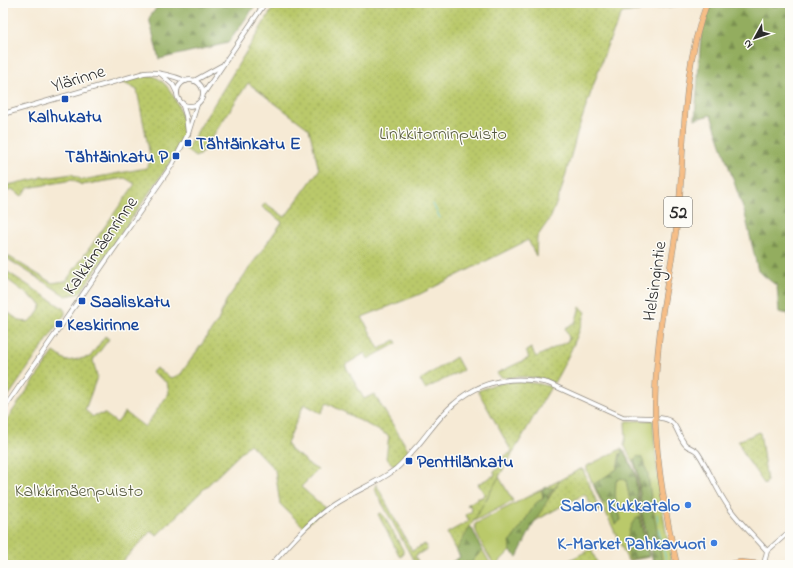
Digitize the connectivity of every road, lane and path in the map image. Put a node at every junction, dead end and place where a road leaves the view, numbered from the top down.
1 (265, 3) edge
2 (707, 3) edge
3 (221, 66) junction
4 (161, 74) junction
5 (186, 81) junction
6 (194, 81) junction
7 (177, 93) junction
8 (204, 93) junction
9 (182, 103) junction
10 (197, 105) junction
11 (3, 114) edge
12 (188, 134) junction
13 (3, 410) edge
14 (652, 418) dead end
15 (660, 418) dead end
16 (790, 531) edge
17 (767, 550) junction
18 (767, 564) edge
19 (271, 565) edge
20 (677, 565) edge
21 (724, 565) edge

1 - 3 street
2 - 20 main road, Helsingintie / 52
3 - 6 street
3 - 8 street
4 - 5 street, Ylärinne
4 - 7 street
4 - 11 street, Ylärinne
5 - 6 street
5 - 7 street
6 - 8 street
7 - 9 street
8 - 10 street
9 - 10 street
9 - 12 street
10 - 12 street, Kalkkimäenrinne
12 - 13 street, Kalkkimäenrinne
14 - 19 street
15 - 17 street
16 - 17 street
17 - 18 street
18 - 21 main road

